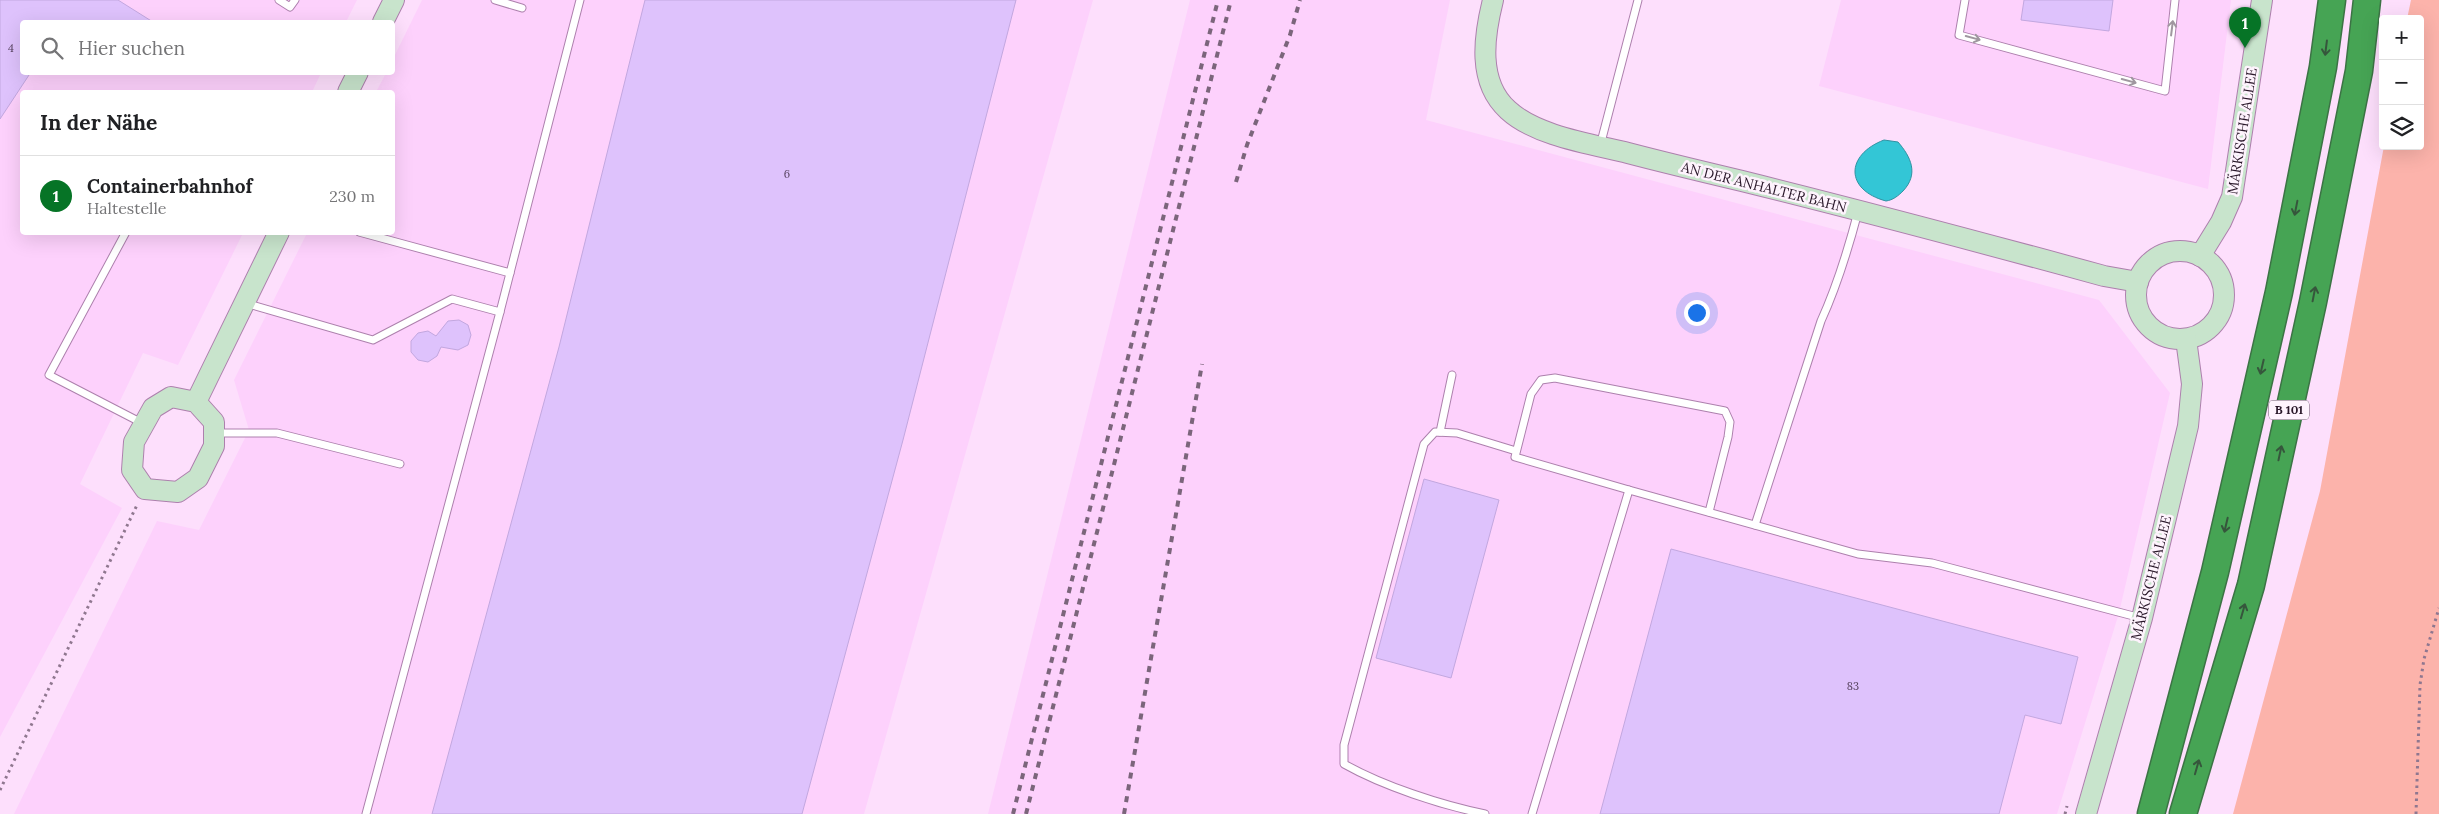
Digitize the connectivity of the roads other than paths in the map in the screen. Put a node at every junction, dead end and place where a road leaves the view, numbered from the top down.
1 (279, 0) edge
2 (295, 0) edge
3 (394, 0) edge
4 (495, 0) edge
5 (580, 0) edge
6 (1492, 0) edge
7 (1638, 0) edge
8 (1964, 0) edge
9 (2175, 0) edge
10 (2262, 0) edge
11 (2332, 0) edge
12 (2367, 0) edge
13 (522, 8) dead end
14 (384, 20) edge
15 (356, 75) edge
16 (349, 90) edge
17 (1600, 146) junction
18 (1859, 210) junction
19 (124, 235) edge
20 (278, 235) edge
21 (370, 235) edge
22 (2200, 256) junction
23 (510, 273) junction
24 (2138, 282) junction
25 (244, 303) junction
26 (500, 312) junction
27 (2186, 339) junction
28 (1452, 374) dead end
29 (196, 402) junction
30 (144, 424) junction
31 (1440, 432) junction
32 (214, 433) junction
33 (1516, 451) junction
34 (400, 464) dead end
35 (1629, 490) junction
36 (1709, 512) junction
37 (1756, 525) junction
38 (2142, 618) junction
39 (366, 814) edge
40 (1485, 814) edge
41 (1532, 814) edge
42 (2086, 814) edge
43 (2151, 814) edge
44 (2184, 814) edge

1 - 2 lane
3 - 14 street
4 - 13 lane
5 - 23 lane
6 - 17 street, AN DER ANHALTER BAHN
7 - 17 lane
8 -> 9 lane
10 - 22 street, MÄRKISCHE ALLEE
11 -> 43 highway, B 101
44 -> 12 highway, B 101
15 - 16 street
17 - 18 street, AN DER ANHALTER BAHN
18 - 24 street, AN DER ANHALTER BAHN
18 - 37 lane
19 - 30 lane
20 - 25 street
21 - 23 lane
22 - 24 street
22 - 27 street
23 - 26 lane
24 - 27 street
25 - 26 lane
25 - 29 street
26 - 39 lane
27 - 38 street, MÄRKISCHE ALLEE
28 - 31 lane
29 - 30 street
29 - 32 street
30 - 32 street
31 - 33 lane
31 - 40 lane
32 - 34 lane
33 - 35 lane
33 - 36 lane
35 - 36 lane
35 - 41 lane
36 - 37 lane
37 - 38 lane
38 - 42 street, MÄRKISCHE ALLEE

